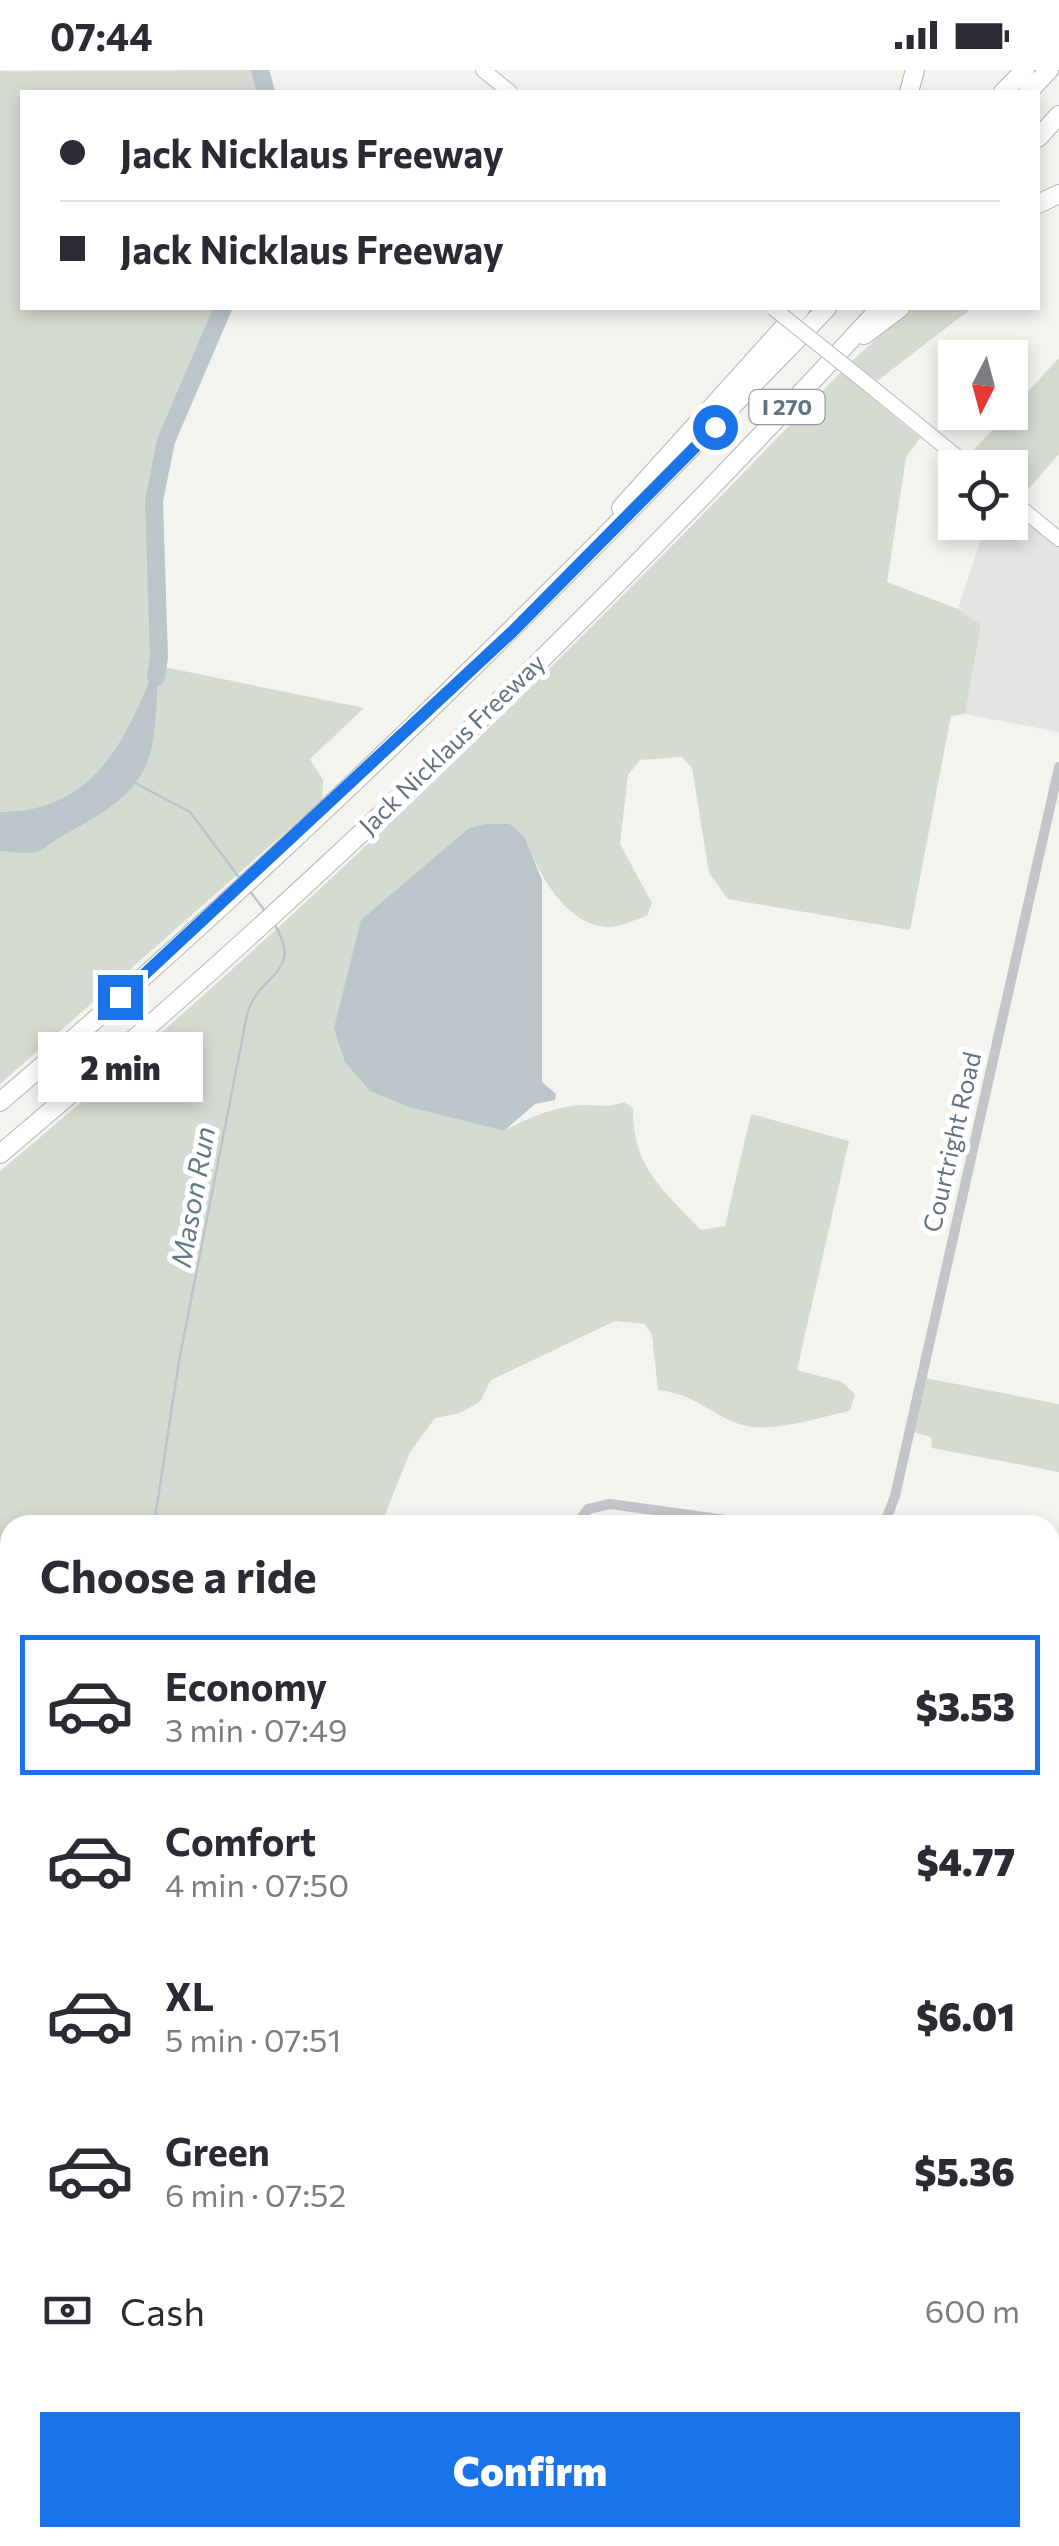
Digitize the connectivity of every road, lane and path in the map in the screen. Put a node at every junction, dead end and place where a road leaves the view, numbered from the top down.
1 (483, 70) edge
2 (1025, 70) edge
3 (1049, 70) edge
4 (508, 90) edge
5 (1006, 90) edge
6 (1030, 90) edge
7 (1059, 115) edge
8 (1040, 136) edge
9 (790, 310) edge
10 (825, 310) edge
11 (878, 310) edge
12 (897, 310) edge
13 (843, 348) junction
14 (949, 450) edge
15 (1028, 514) edge
16 (1059, 539) edge
17 (536, 609) junction
18 (1059, 766) edge
19 (0, 1102) edge
20 (0, 1154) edge
21 (584, 1515) edge
22 (690, 1515) edge
23 (888, 1515) edge

1 - 4 main road
2 - 5 highway
3 - 6 highway
7 - 8 highway
9 - 14 main road, bridge
9 - 17 highway
10 - 17 highway, Jack Nicklaus Freeway / I 270
11 - 13 highway, Jack Nicklaus Freeway / I 270
12 - 13 highway
13 - 20 highway, Jack Nicklaus Freeway / I 270
15 - 16 main road
17 - 19 highway, Jack Nicklaus Freeway / I 270
18 - 23 street, Courtright Road
21 - 22 street

